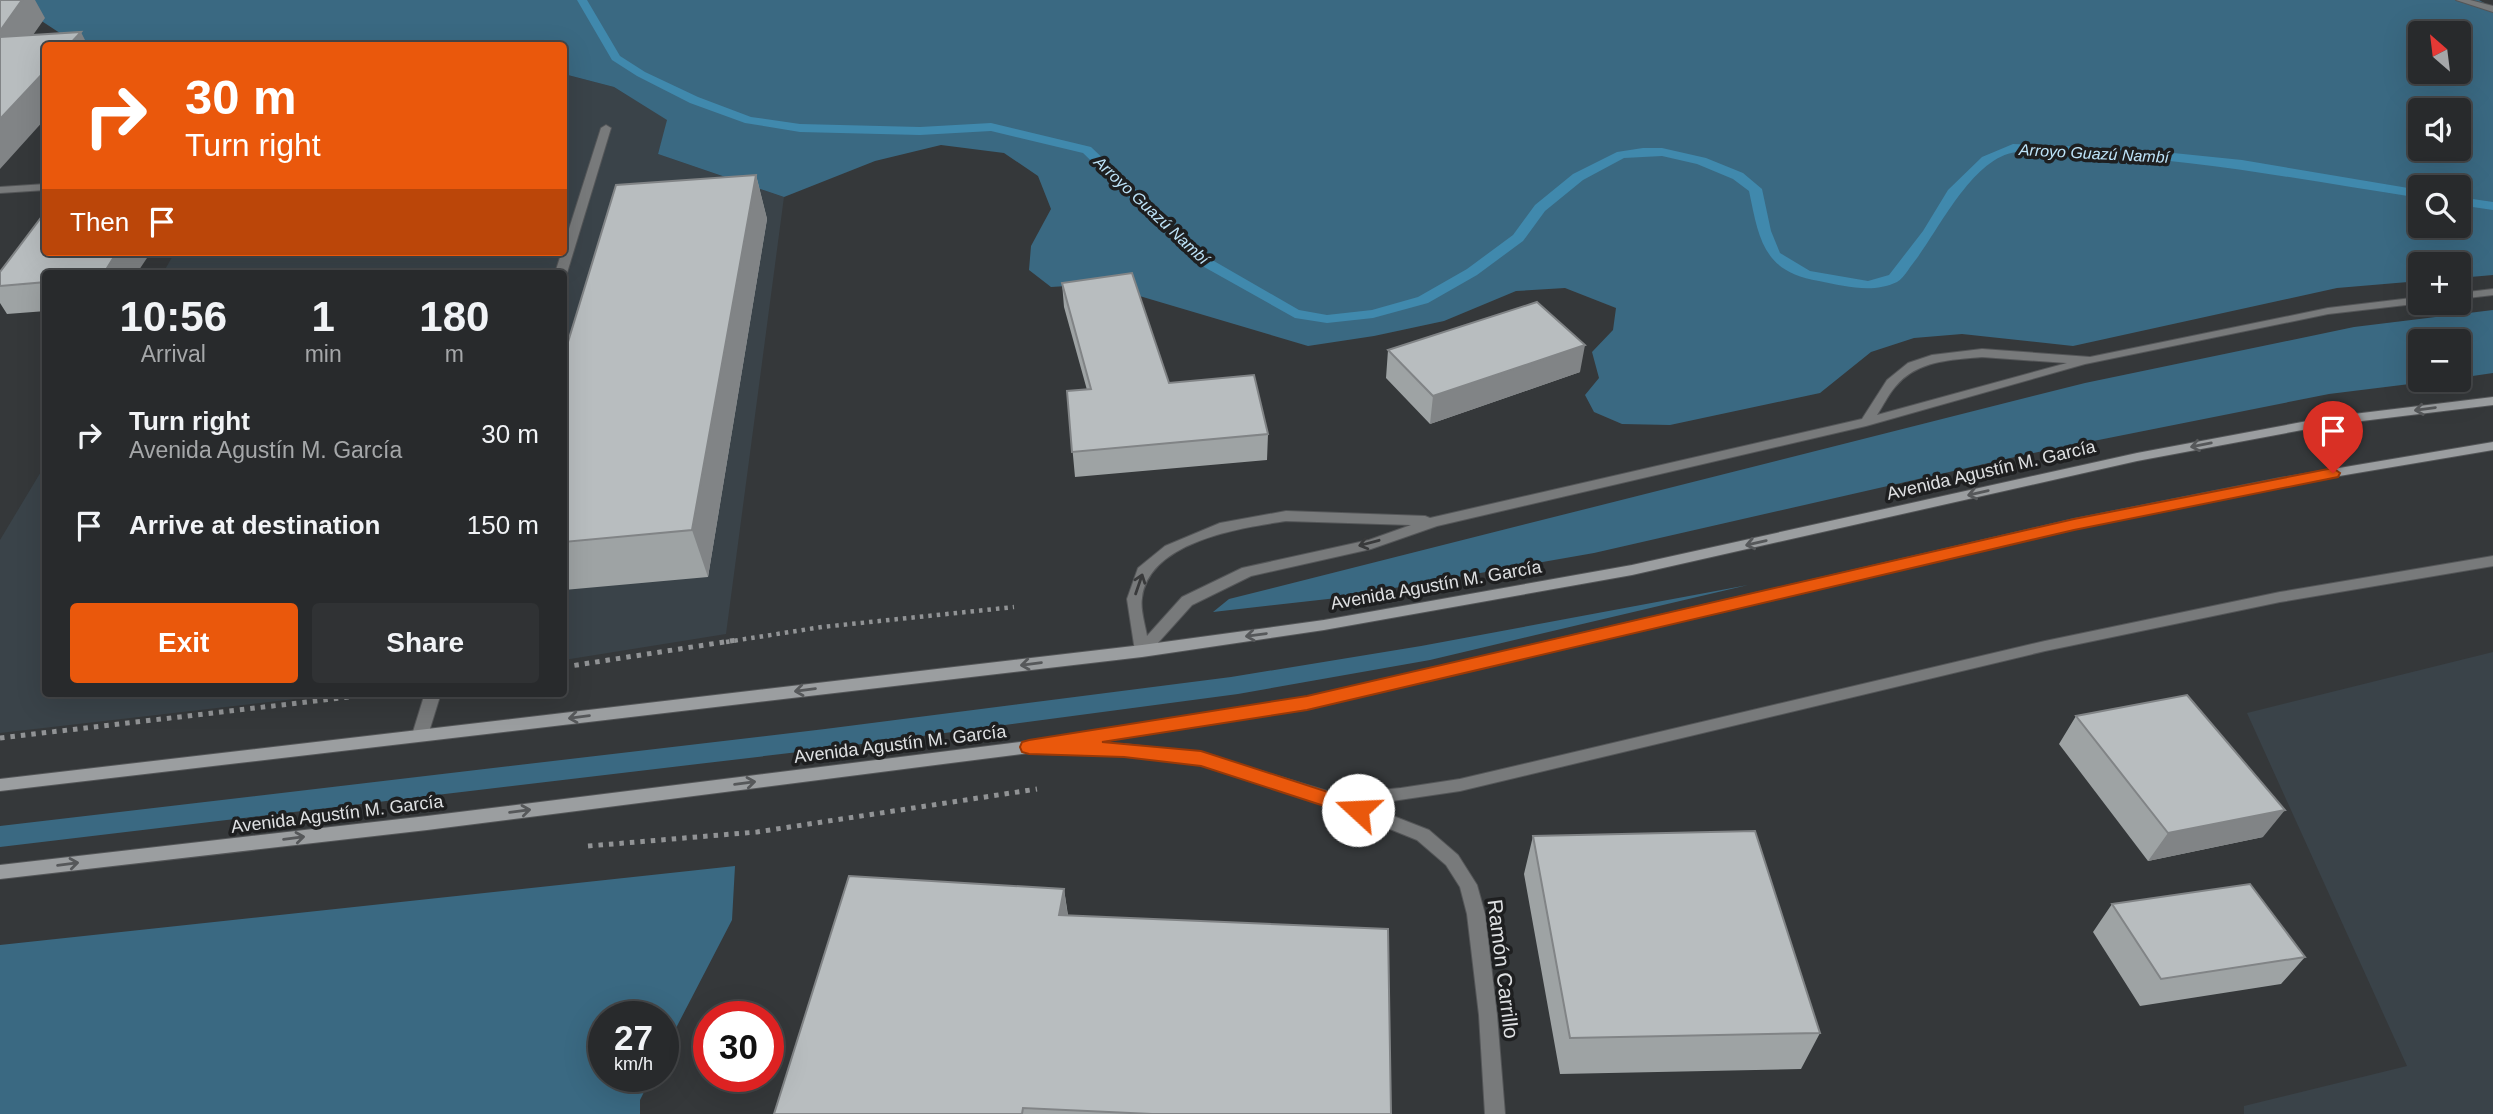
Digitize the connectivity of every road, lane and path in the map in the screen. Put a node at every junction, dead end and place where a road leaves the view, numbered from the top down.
1 (2460, 0) edge
2 (2493, 9) edge
3 (606, 128) dead end
4 (42, 187) edge
5 (0, 190) edge
6 (567, 254) edge
7 (2493, 292) edge
8 (2471, 295) edge
9 (2408, 301) edge
10 (2091, 360) junction
11 (2493, 401) edge
12 (1866, 422) junction
13 (2493, 446) edge
14 (1434, 522) junction
15 (2493, 561) edge
16 (1014, 607) dead end
17 (1142, 651) junction
18 (567, 667) edge
19 (349, 697) edge
20 (432, 697) edge
21 (420, 736) junction
22 (0, 738) edge
23 (1029, 747) junction
24 (0, 785) edge
25 (1040, 788) dead end
26 (1337, 801) junction
27 (583, 846) dead end
28 (0, 872) edge
29 (1495, 1114) edge

1 - 2 street
3 - 6 street
4 - 5 street
7 - 8 street
9 - 10 street
10 - 12 street
10 - 12 street
11 -> 17 main road, Avenida Agustín M. García
12 - 14 street
13 - 23 main road, Avenida Agustín M. García
14 -> 17 street
17 -> 14 street
15 - 26 street
16 - 18 path
17 -> 21 main road, Avenida Agustín M. García
19 - 22 path
20 - 21 street
21 - 24 main road, Avenida Agustín M. García
23 - 26 street, Ramón Carrillo
28 -> 23 main road, Avenida Agustín M. García
25 - 27 path
26 - 29 street, Ramón Carrillo

